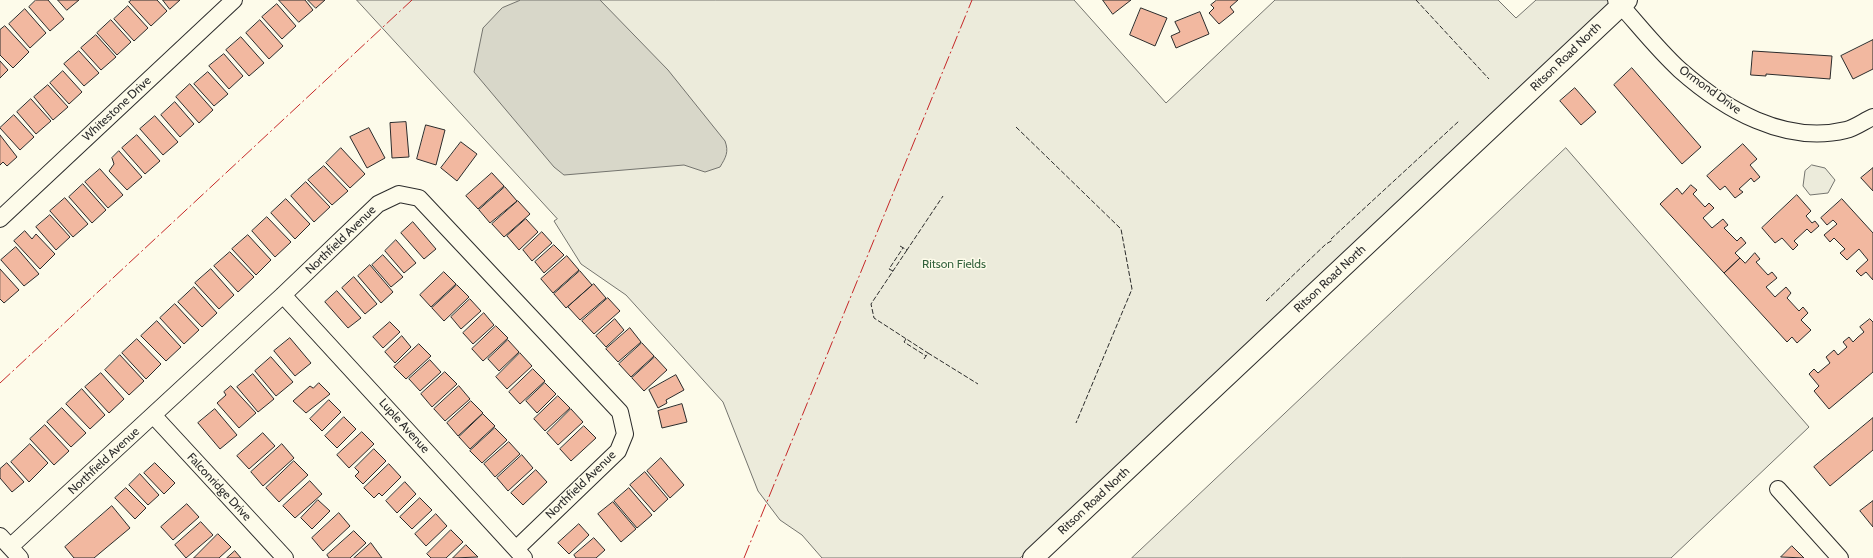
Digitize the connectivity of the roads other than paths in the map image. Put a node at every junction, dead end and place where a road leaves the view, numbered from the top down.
1 (234, 0) edge
2 (1621, 2) edge
3 (1873, 117) edge
4 (0, 219) edge
5 (283, 295) junction
6 (153, 415) junction
7 (1778, 489) dead end
8 (10, 547) edge
9 (520, 554) edge
10 (285, 558) edge
11 (1033, 558) edge
12 (1840, 558) edge

1 - 4 street, Whitestone Drive
2 - 3 street, Ormond Drive
2 - 11 main road, Ritson Road North
5 - 6 street, Northfield Avenue
5 - 9 street, Luple Avenue
5 - 9 street, Northfield Avenue
6 - 8 street, Northfield Avenue
6 - 10 street, Falconridge Drive
7 - 12 street

